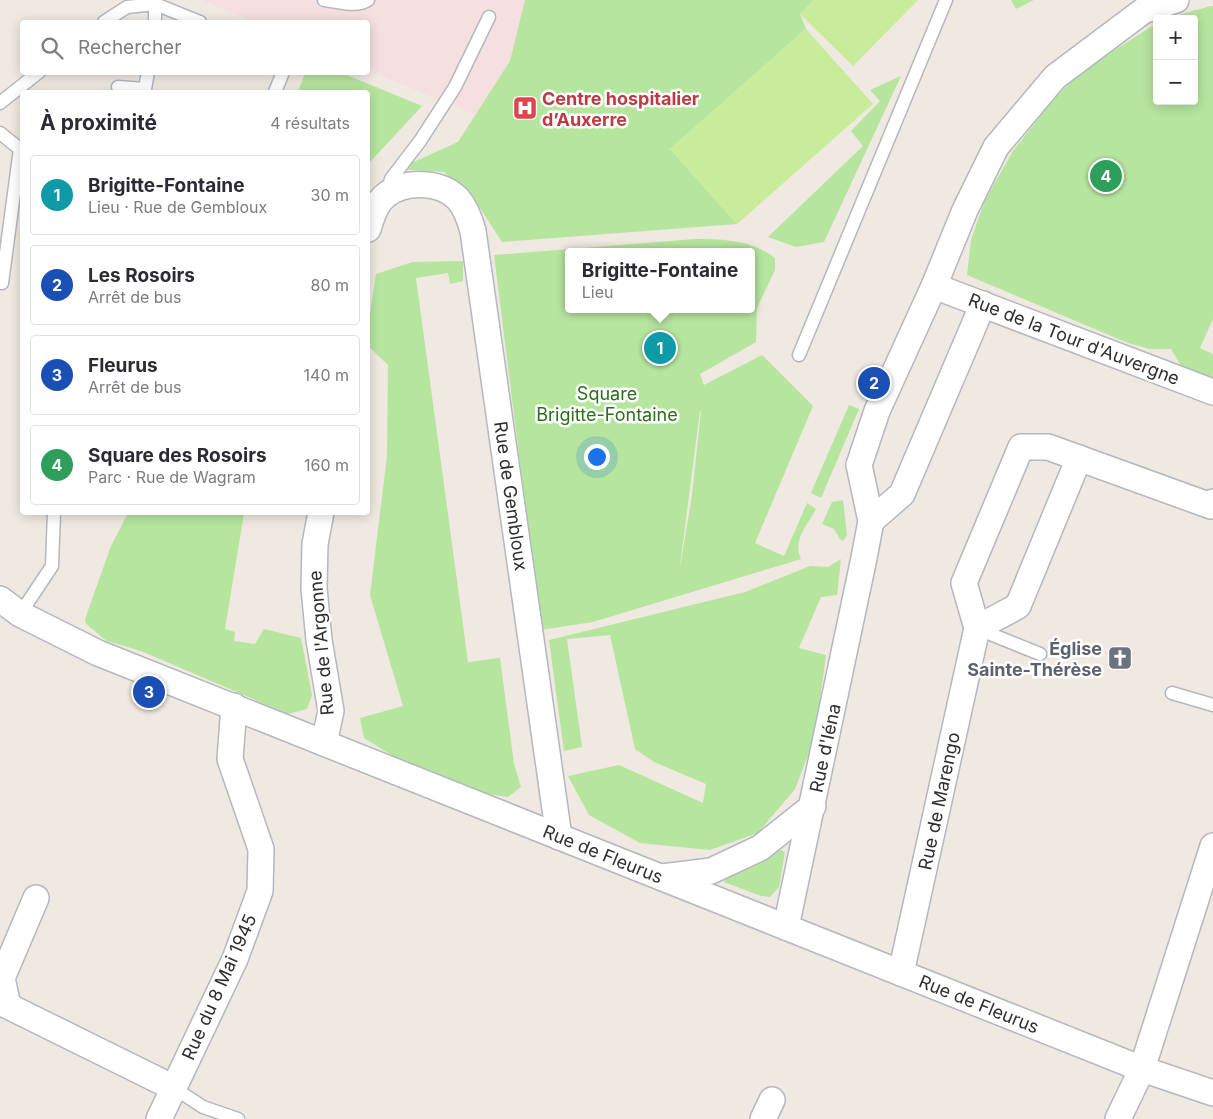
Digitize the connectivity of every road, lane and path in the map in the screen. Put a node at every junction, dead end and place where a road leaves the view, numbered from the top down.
1 (324, 0) edge
2 (368, 0) edge
3 (946, 0) edge
4 (1176, 0) edge
5 (155, 4) junction
6 (489, 17) dead end
7 (107, 20) edge
8 (155, 20) edge
9 (195, 20) edge
10 (35, 75) edge
11 (147, 75) edge
12 (282, 75) edge
13 (118, 87) dead end
14 (276, 90) edge
15 (0, 103) edge
16 (0, 133) edge
17 (386, 195) junction
18 (370, 222) edge
19 (2, 283) dead end
20 (934, 286) junction
21 (983, 304) junction
22 (798, 355) dead end
23 (1213, 392) edge
24 (1079, 458) junction
25 (1213, 502) edge
26 (54, 515) edge
27 (320, 515) edge
28 (871, 521) junction
29 (0, 599) edge
30 (20, 614) junction
31 (977, 628) junction
32 (1040, 654) dead end
33 (1172, 693) dead end
34 (1213, 705) edge
35 (234, 706) junction
36 (324, 743) junction
37 (813, 806) junction
38 (559, 837) junction
39 (1213, 846) edge
40 (660, 877) junction
41 (36, 898) dead end
42 (786, 927) junction
43 (901, 973) junction
44 (1142, 1070) junction
45 (174, 1088) junction
46 (1213, 1093) edge
47 (159, 1119) edge
48 (238, 1119) edge
49 (1118, 1119) edge

1 - 2 lane
3 - 22 lane
4 - 20 street, Rue d'Iéna
5 - 7 lane
5 - 8 lane
5 - 9 lane
6 - 17 lane
10 - 15 lane
11 - 13 lane
12 - 14 lane
16 - 19 lane
17 - 18 street
17 - 38 street, Rue de Gembloux
20 - 21 street, Rue de la Tour d'Auvergne
20 - 28 street, Rue d'Iéna
21 - 23 street, Rue de la Tour d'Auvergne
21 - 28 street
24 - 25 street, Rue de Marengo
24 - 31 street
24 - 31 street, Rue de Marengo
26 - 30 lane
27 - 36 street, Rue de l'Argonne
28 - 37 street, Rue d'Iéna
29 - 30 street, Rue de Fleurus
30 - 35 street, Rue de Fleurus
31 - 32 lane
31 - 43 street, Rue de Marengo
33 - 34 lane
35 - 36 street, Rue de Fleurus
35 - 45 street, Rue du 8 Mai 1945
36 - 38 street, Rue de Fleurus
37 - 40 street, Rue d'Iéna
37 - 42 street
38 - 40 street, Rue de Fleurus
39 - 44 street
40 - 42 street, Rue de Fleurus
41 - 45 street
42 - 43 street, Rue de Fleurus
43 - 44 street, Rue de Fleurus
44 - 46 street, Rue de Fleurus
44 - 49 street
45 - 47 street, Rue du 8 Mai 1945
45 - 48 lane

